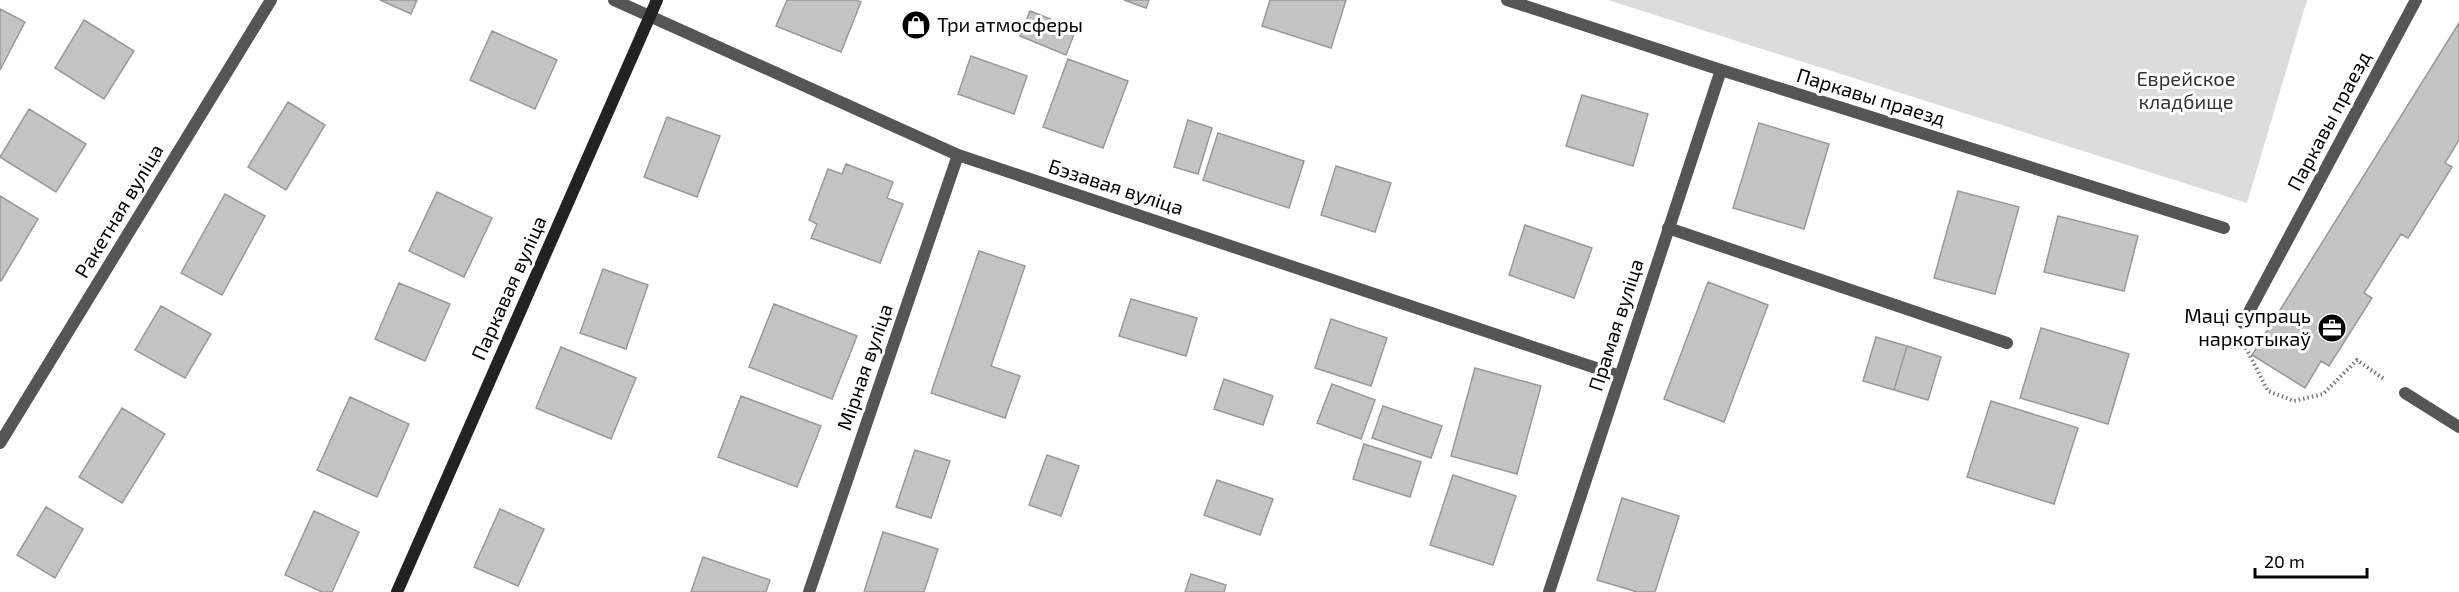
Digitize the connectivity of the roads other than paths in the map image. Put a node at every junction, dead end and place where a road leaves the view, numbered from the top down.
1 (271, 0) edge
2 (614, 0) edge
3 (657, 0) edge
4 (1508, 0) edge
5 (2416, 0) edge
6 (650, 16) junction
7 (1721, 70) junction
8 (958, 155) junction
9 (1668, 228) junction
10 (2224, 228) dead end
11 (2243, 323) road end
12 (2007, 343) dead end
13 (1620, 376) junction
14 (2405, 393) road end
15 (2459, 427) edge
16 (4, 429) edge
17 (0, 443) edge
18 (397, 592) edge
19 (809, 592) edge
20 (1549, 592) edge

1 - 16 street, Ракетная вуліца
2 - 6 street, Бэзавая вуліца
3 - 6 street, Паркавая вуліца
4 - 7 street, Паркавы праезд
5 - 11 street, Паркавы праезд
6 - 8 street, Бэзавая вуліца
6 - 18 street, Паркавая вуліца
7 - 9 street, Прамая вуліца
7 - 10 street, Паркавы праезд
8 - 13 street, Бэзавая вуліца
8 - 19 street, Мірная вуліца
9 - 12 street
9 - 13 street, Прамая вуліца
13 - 20 street, Прамая вуліца
14 - 15 street
16 - 17 street, Ракетная вуліца

